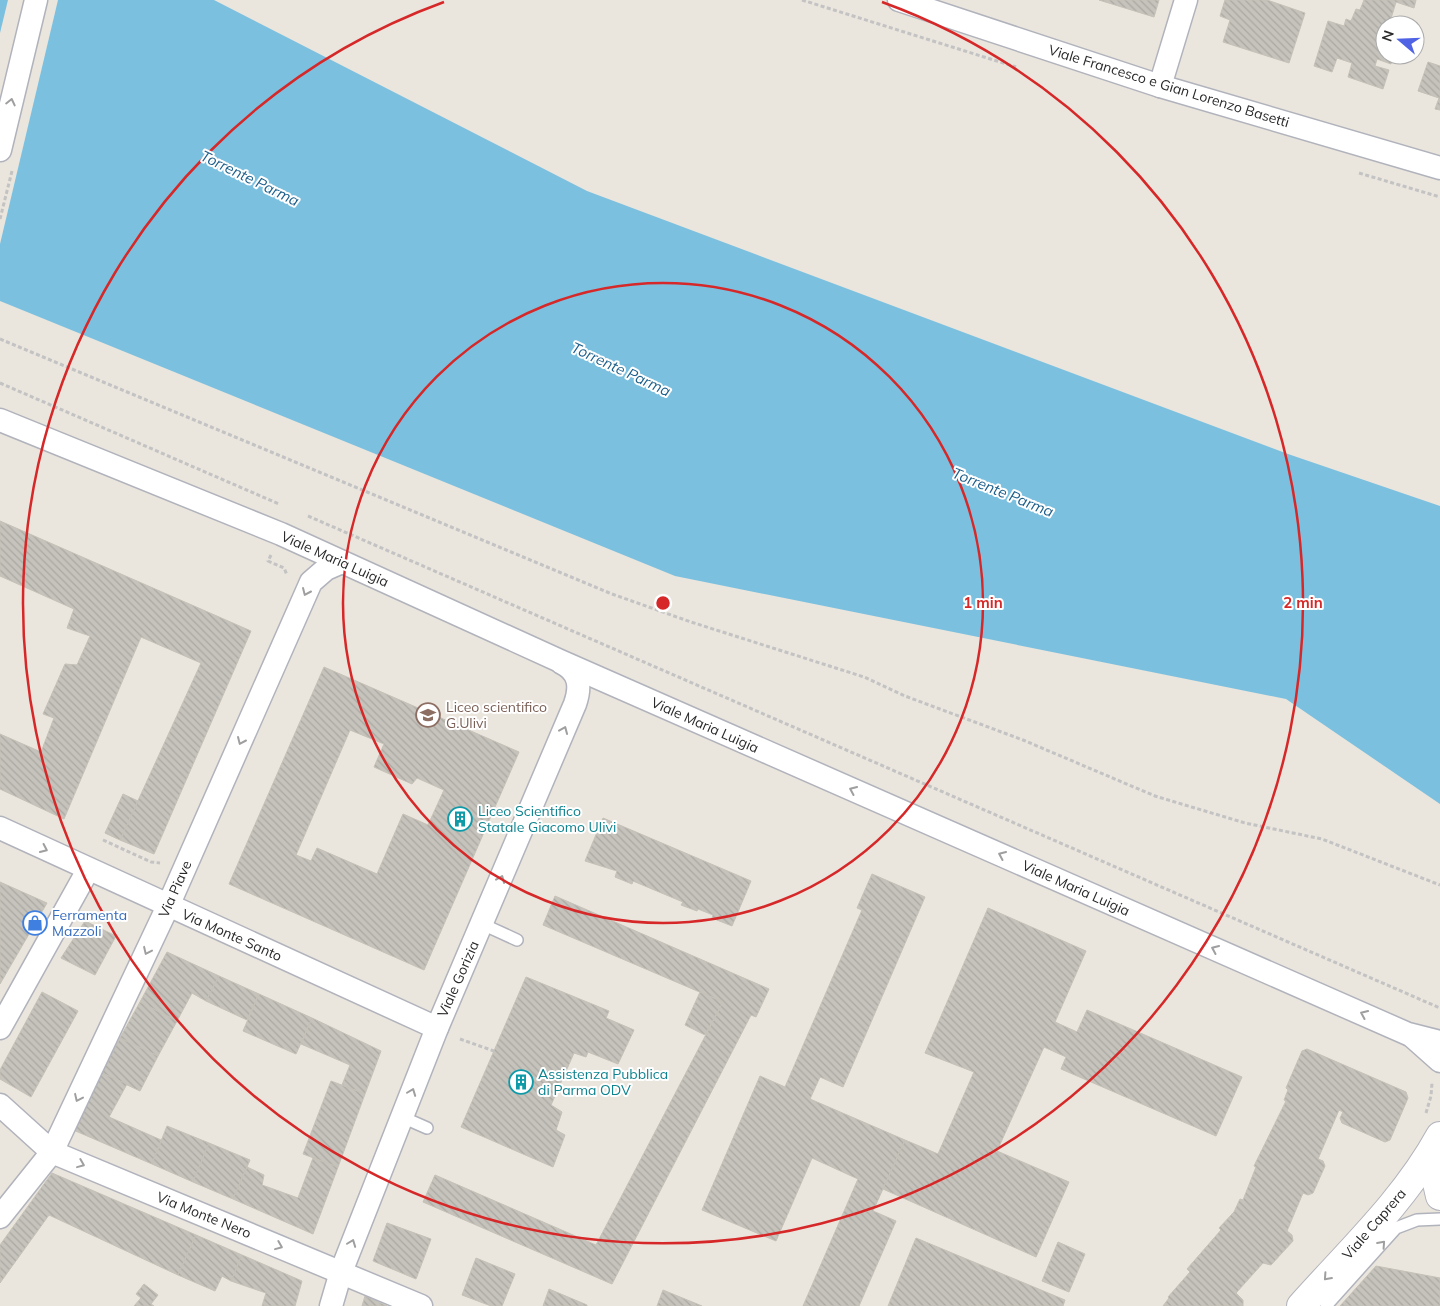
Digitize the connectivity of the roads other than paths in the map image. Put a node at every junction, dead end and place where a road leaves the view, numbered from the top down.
1 (36, 0) edge
2 (899, 0) edge
3 (1186, 0) edge
4 (1160, 86) junction
5 (0, 150) edge
6 (1440, 168) edge
7 (0, 420) edge
8 (342, 562) junction
9 (560, 661) junction
10 (0, 828) edge
11 (88, 870) junction
12 (168, 906) junction
13 (482, 924) junction
14 (518, 940) dead end
15 (0, 1028) edge
16 (437, 1028) junction
17 (1408, 1034) junction
18 (1440, 1042) edge
19 (1440, 1061) edge
20 (0, 1105) edge
21 (402, 1117) junction
22 (427, 1128) dead end
23 (1440, 1138) edge
24 (52, 1152) junction
25 (1440, 1196) edge
26 (0, 1217) edge
27 (1440, 1219) edge
28 (341, 1272) junction
29 (331, 1306) edge
30 (421, 1306) edge
31 (1301, 1306) edge
32 (1326, 1306) edge

5 -> 1 street
2 - 4 street, Viale Francesco e Gian Lorenzo Basetti
3 - 4 street
4 - 6 street, Viale Francesco e Gian Lorenzo Basetti
7 - 8 street, Viale Maria Luigia
8 - 9 street, Viale Maria Luigia
8 -> 12 street, Via Piave
13 -> 9 street, Viale Gorizia
17 -> 9 street, Viale Maria Luigia
10 -> 11 street, Via Monte Santo
11 - 12 street, Via Monte Santo
11 - 15 street
12 - 16 street, Via Monte Santo
12 -> 24 street, Via Piave
13 - 14 lane
13 - 16 street, Viale Gorizia
21 -> 16 street, Viale Gorizia
17 - 18 street, Viale Maria Luigia
17 - 19 street, Viale Maria Luigia
20 - 24 street, Via Monte Nero
21 - 22 lane
28 -> 21 street, Viale Gorizia
23 - 25 main road
23 -> 31 main road, Viale Caprera
24 - 26 street, Via Piave
24 -> 28 street, Via Monte Nero
32 -> 27 lane, Viale Caprera
28 - 29 street, Viale Gorizia
28 - 30 street, Via Monte Nero

